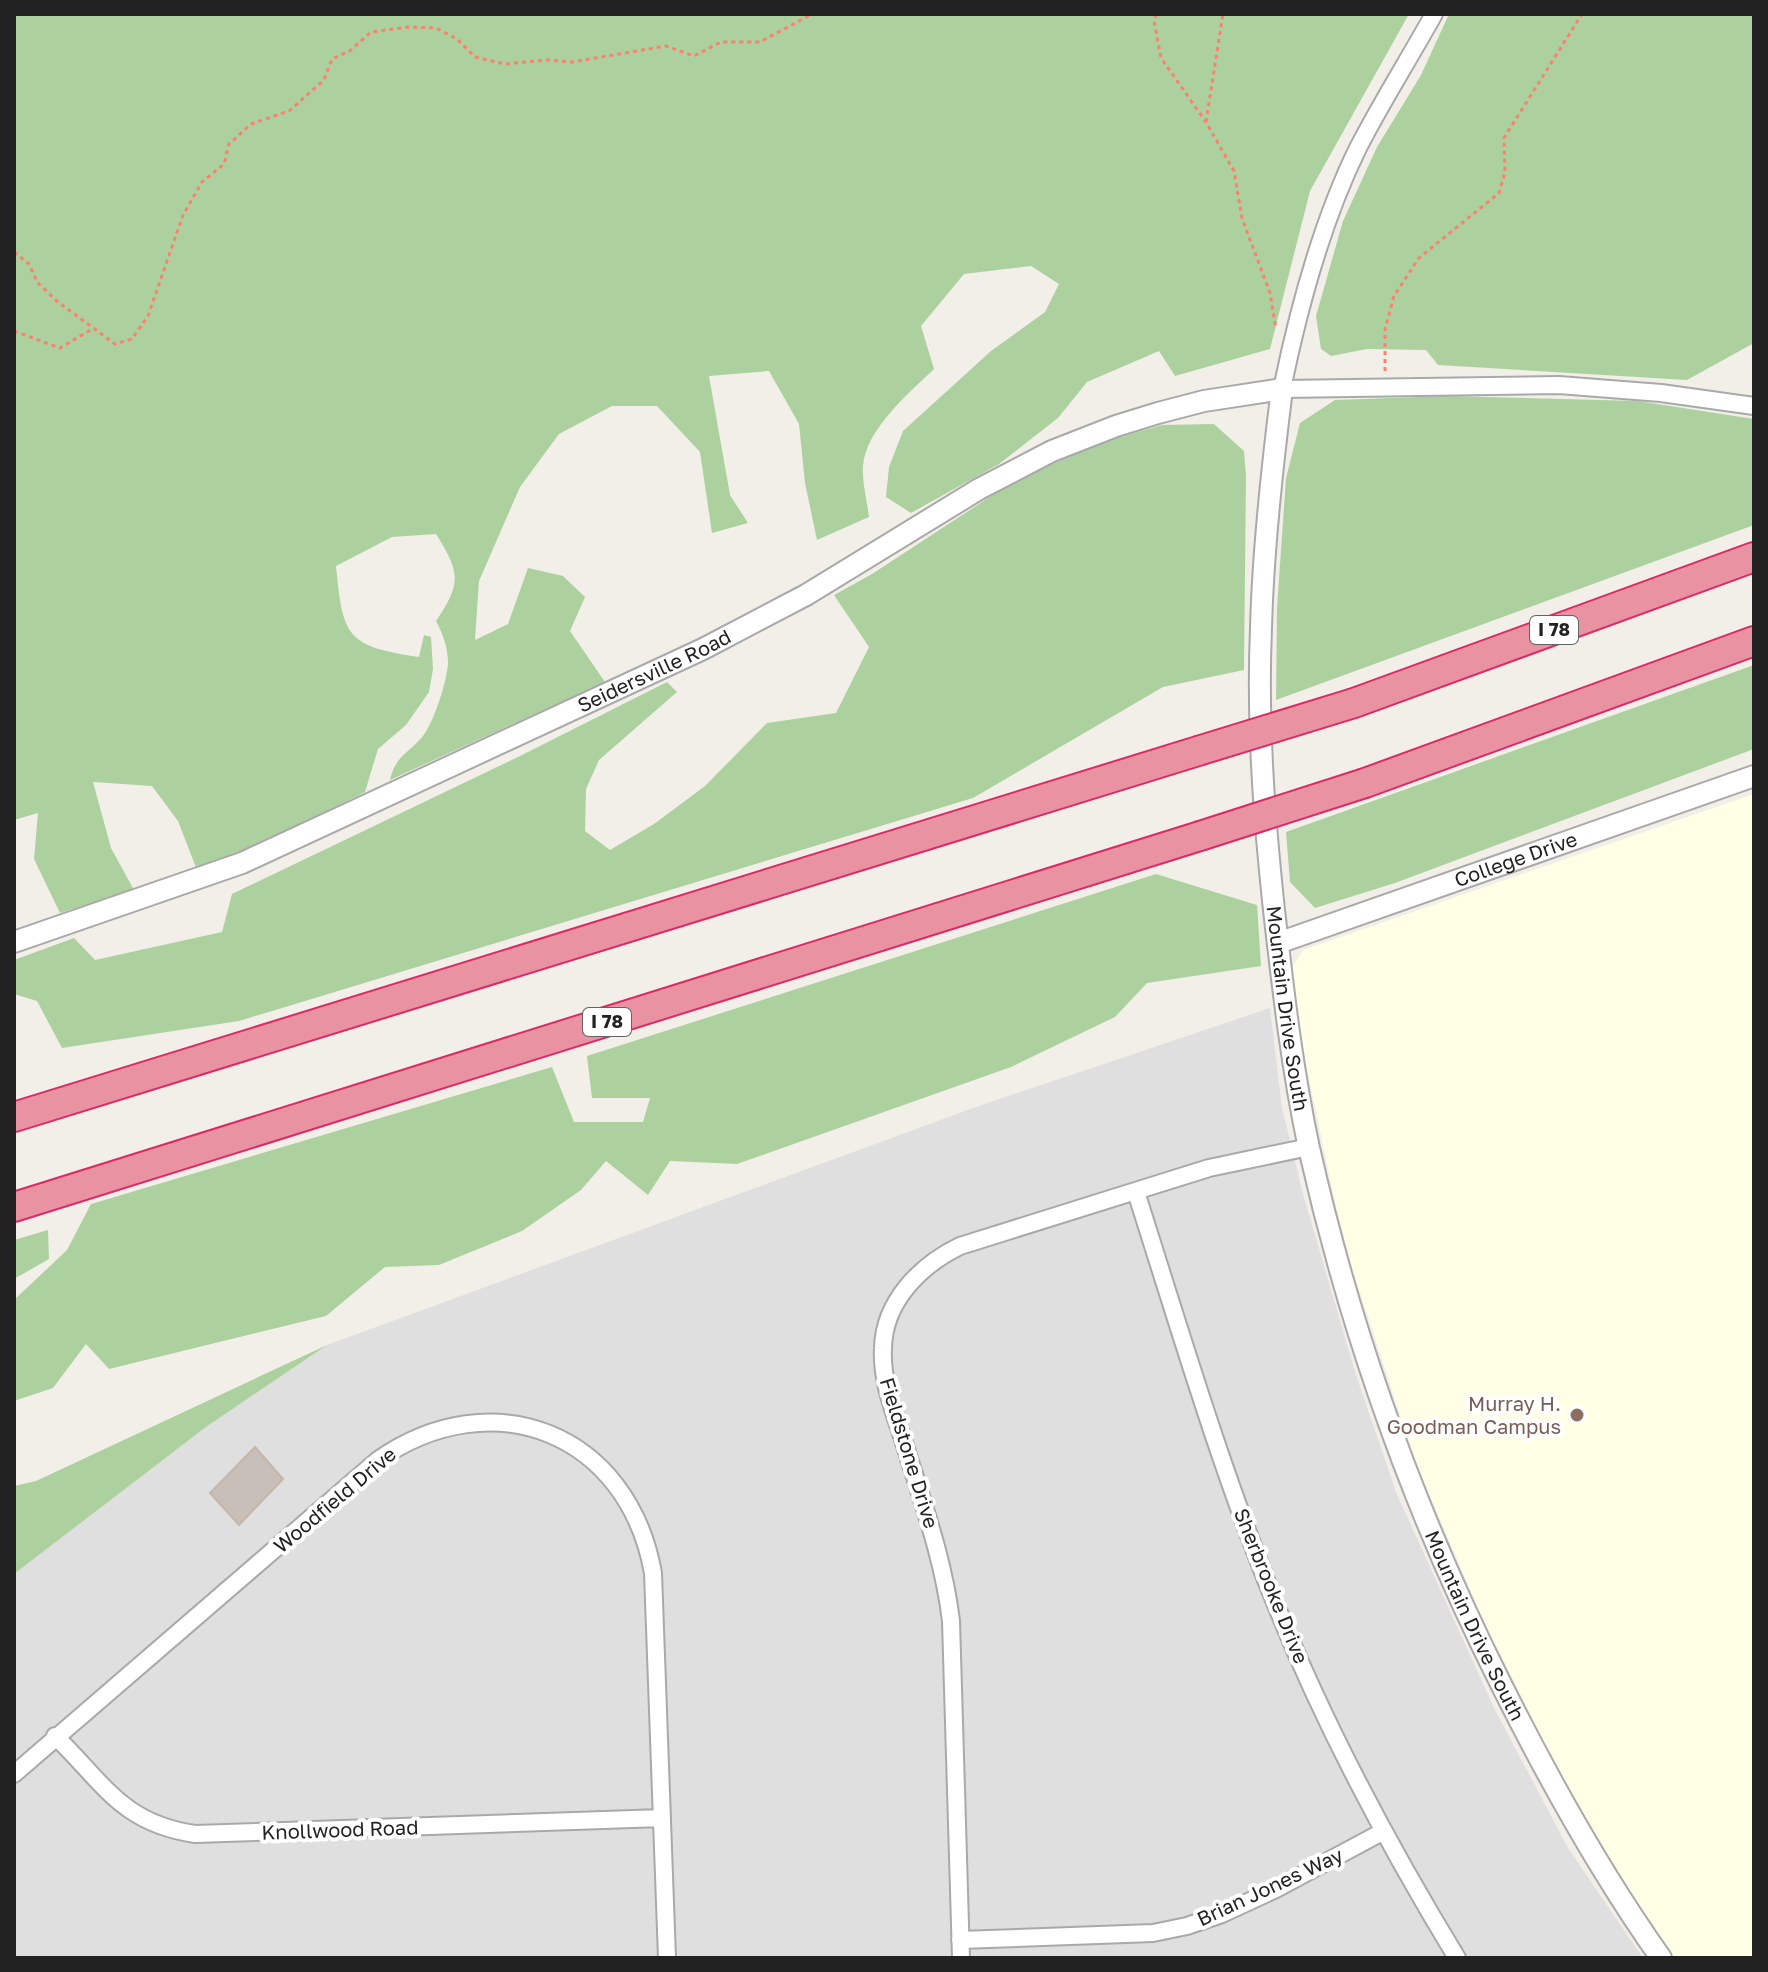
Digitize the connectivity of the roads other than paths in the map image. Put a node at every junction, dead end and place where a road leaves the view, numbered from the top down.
1 (1434, 14) edge
2 (1282, 389) junction
3 (1754, 406) edge
4 (1754, 557) edge
5 (1754, 641) edge
6 (1754, 776) edge
7 (14, 942) edge
8 (1278, 943) junction
9 (14, 1117) edge
10 (1309, 1147) junction
11 (1136, 1192) junction
12 (14, 1207) edge
13 (55, 1736) junction
14 (14, 1774) edge
15 (662, 1818) junction
16 (1384, 1831) junction
17 (960, 1940) junction
18 (667, 1958) edge
19 (961, 1958) edge
20 (1457, 1958) edge
21 (1661, 1958) edge

1 - 2 street, Mountain Drive South
2 - 3 street
2 - 7 street, Seidersville Road
2 - 8 street, Mountain Drive South
4 - 9 highway, I 78, bridge
5 - 12 highway, I 78, bridge
6 - 8 street, College Drive
8 - 10 street, Mountain Drive South
10 - 11 street, Fieldstone Drive
10 - 21 street, Mountain Drive South
11 - 16 street, Sherbrooke Drive
11 - 17 street, Fieldstone Drive
13 - 14 street, Woodfield Drive
13 - 15 street, Knollwood Road
13 - 15 street, Woodfield Drive
15 - 18 street, Woodfield Drive
16 - 17 street, Brian Jones Way
16 - 20 street, Sherbrooke Drive
17 - 19 street, Fieldstone Drive

